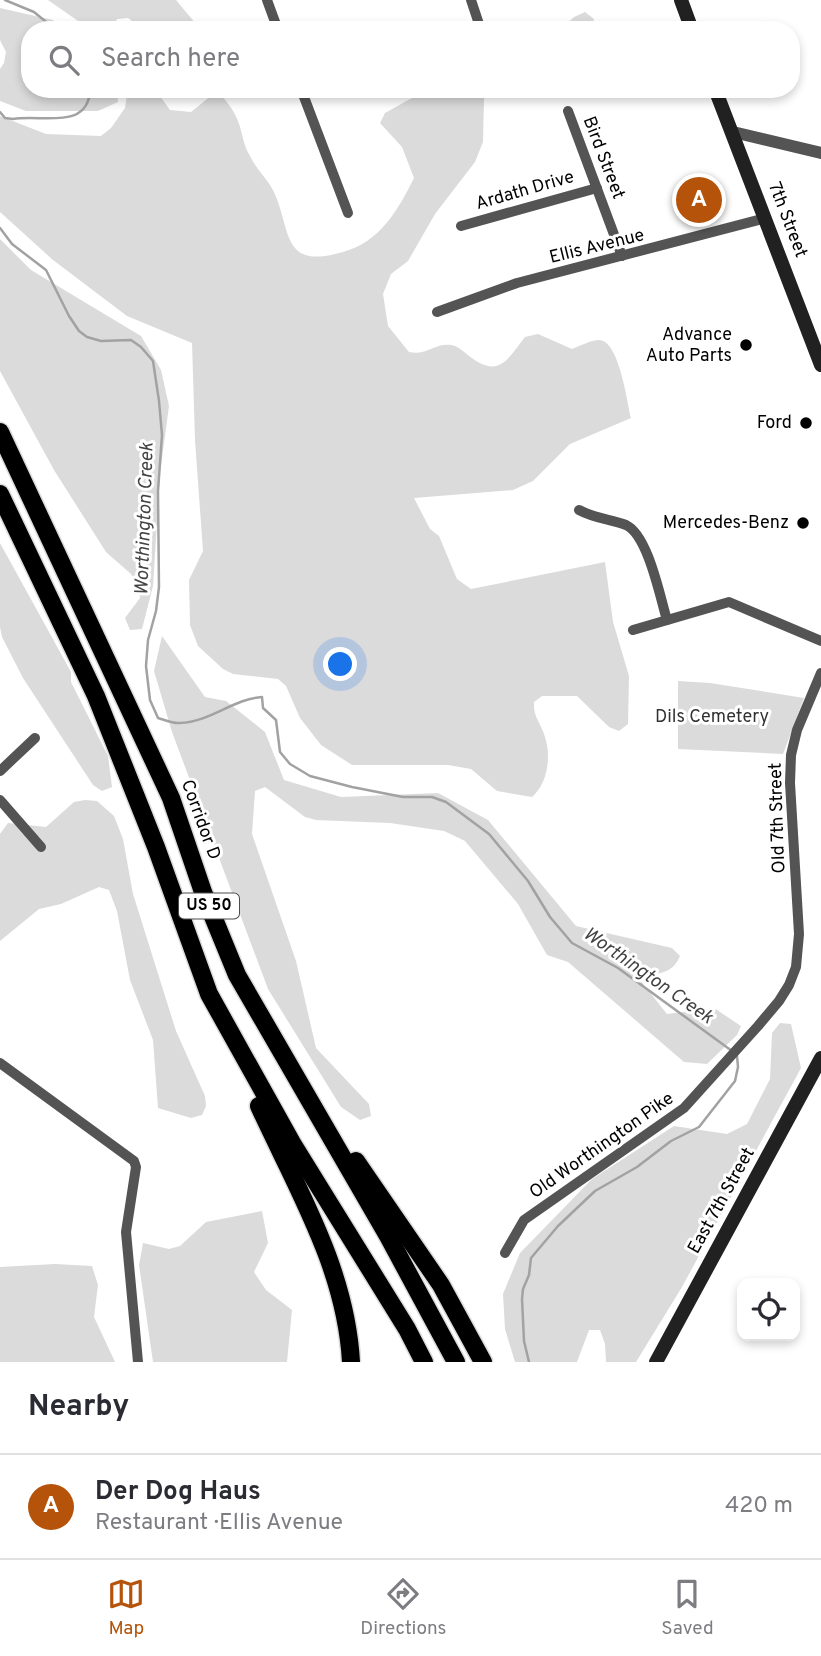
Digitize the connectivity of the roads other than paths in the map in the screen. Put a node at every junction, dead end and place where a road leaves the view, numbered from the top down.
1 (267, 0) edge
2 (471, 0) edge
3 (681, 0) edge
4 (275, 21) edge
5 (478, 21) edge
6 (689, 21) edge
7 (307, 98) edge
8 (719, 98) edge
9 (568, 111) dead end
10 (733, 132) junction
11 (821, 153) edge
12 (597, 188) junction
13 (348, 213) dead end
14 (766, 218) junction
15 (461, 226) dead end
16 (622, 256) junction
17 (437, 312) dead end
18 (821, 365) edge
19 (0, 432) edge
20 (0, 494) edge
21 (579, 510) dead end
22 (667, 620) junction
23 (633, 630) dead end
24 (821, 640) edge
25 (820, 679) edge
26 (35, 738) dead end
27 (0, 771) edge
28 (0, 800) edge
29 (41, 847) dead end
30 (796, 967) joint
31 (209, 994) junction
32 (821, 1058) edge
33 (0, 1063) edge
34 (303, 1087) junction
35 (505, 1253) dead end
36 (138, 1362) edge
37 (351, 1362) edge
38 (424, 1362) edge
39 (456, 1362) edge
40 (483, 1362) edge
41 (656, 1362) edge

1 - 4 street
2 - 5 street
3 - 6 main road
7 - 13 street
8 - 10 main road, 7th Street
9 - 12 street, Bird Street
10 - 11 street
10 - 14 main road, 7th Street
12 - 15 street, Ardath Drive
12 - 16 street, Bird Street
14 - 16 street, Ellis Avenue
14 - 18 main road, 7th Street
16 - 17 street, Ellis Avenue
19 - 34 highway, Corridor D / US 50
20 - 31 highway, US 50
21 - 22 street
22 - 23 street
22 - 24 street
25 - 30 street, Old 7th Street
26 - 27 street
28 - 29 street
30 - 35 street, Old Worthington Pike
31 - 37 highway
31 - 38 highway, US 50
32 - 41 main road, East 7th Street
33 - 36 street
34 - 39 highway, Corridor D / US 50
34 - 40 highway

